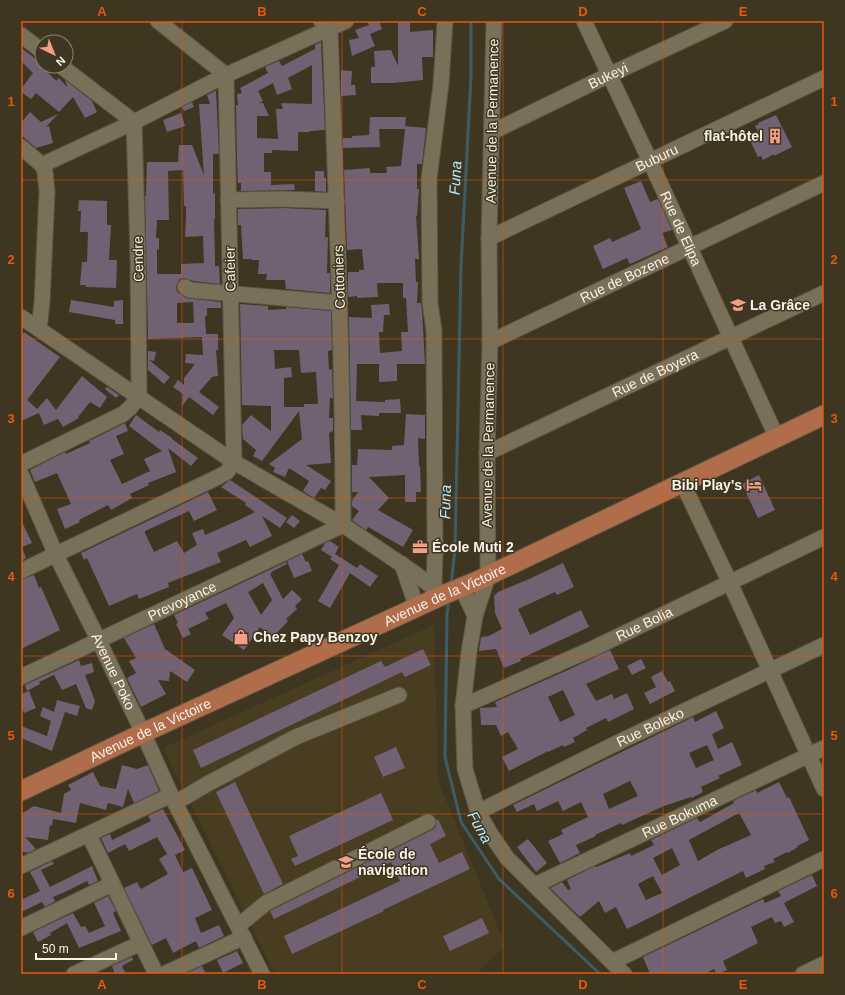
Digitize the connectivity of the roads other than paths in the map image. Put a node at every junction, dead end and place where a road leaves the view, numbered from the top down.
1 (158, 21) edge
2 (346, 21) edge
3 (445, 21) edge
4 (494, 21) edge
5 (584, 21) edge
6 (725, 21) edge
7 (325, 25) edge
8 (21, 35) edge
9 (34, 45) edge
10 (71, 74) edge
11 (226, 75) junction
12 (609, 75) junction
13 (824, 78) edge
14 (134, 122) junction
15 (492, 132) junction
16 (21, 147) edge
17 (650, 161) junction
18 (42, 165) junction
19 (824, 183) edge
20 (228, 200) junction
21 (337, 201) junction
22 (489, 238) junction
23 (690, 248) junction
24 (185, 287) dead end
25 (230, 292) junction
26 (824, 293) edge
27 (340, 303) junction
28 (21, 317) edge
29 (39, 329) junction
30 (730, 337) junction
31 (490, 342) junction
32 (139, 396) junction
33 (824, 415) edge
34 (777, 438) junction
35 (487, 453) junction
36 (234, 462) junction
37 (21, 464) edge
38 (21, 474) edge
39 (682, 482) junction
40 (343, 525) junction
41 (824, 537) edge
42 (56, 555) junction
43 (402, 564) junction
44 (21, 571) edge
45 (488, 576) junction
46 (730, 583) junction
47 (448, 591) junction
48 (417, 608) junction
49 (475, 616) junction
50 (99, 641) junction
51 (824, 645) edge
52 (770, 671) junction
53 (21, 677) edge
54 (399, 695) dead end
55 (463, 706) junction
56 (143, 733) junction
57 (824, 748) edge
58 (808, 755) junction
59 (824, 789) edge
60 (21, 791) edge
61 (173, 799) junction
62 (478, 812) junction
63 (428, 822) dead end
64 (89, 835) junction
65 (824, 859) edge
66 (21, 866) edge
67 (112, 884) junction
68 (534, 885) junction
69 (21, 928) edge
70 (241, 932) junction
71 (141, 942) junction
72 (612, 962) junction
73 (824, 964) edge
74 (74, 974) edge
75 (156, 974) edge
76 (164, 974) edge
77 (262, 974) edge
78 (624, 974) edge
79 (802, 974) edge

1 - 11 street
2 - 7 street
3 - 47 street
4 - 15 street, Avenue de la Permanence
5 - 12 street, Rue de Elipa
6 - 12 street, Bukeyi
7 - 11 street
7 - 21 street, Cottoniers
8 - 9 street
10 - 14 street
11 - 14 street
11 - 20 street, Cafeier
12 - 15 street, Bukeyi
12 - 17 street, Rue de Elipa
13 - 17 street, Buburu
14 - 18 street
14 - 32 street, Cendre
15 - 22 street, Avenue de la Permanence
16 - 18 street
17 - 22 street, Buburu
17 - 23 street, Rue de Elipa
18 - 29 street
19 - 23 street, Rue de Bozene
20 - 21 street
20 - 25 street, Cafeier
21 - 27 street, Cottoniers
22 - 31 street, Avenue de la Permanence
23 - 30 street, Rue de Elipa
23 - 31 street, Rue de Bozene
24 - 25 street
25 - 27 street
25 - 36 street, Cafeier
26 - 30 street, Rue de Boyera
27 - 40 street, Cottoniers
28 - 29 street
29 - 32 street
30 - 34 street, Rue de Elipa
30 - 35 street, Rue de Boyera
31 - 35 street, Avenue de la Permanence
32 - 36 street
32 - 37 street
33 - 34 main road, Avenue de la Victoire
34 - 39 main road, Avenue de la Victoire
35 - 45 street, Avenue de la Permanence
36 - 40 street
36 - 42 street
38 - 42 street, Avenue Poko
39 - 45 main road, Avenue de la Victoire
39 - 46 street
40 - 43 street
40 - 50 street, Prevoyance
41 - 46 street, Rue Bolia
42 - 44 street
42 - 50 street, Avenue Poko
43 - 47 street
43 - 48 street
45 - 47 main road, Avenue de la Victoire
45 - 49 street, Avenue de la Permanence
46 - 52 street
46 - 55 street, Rue Bolia
47 - 48 main road, Avenue de la Victoire
47 - 49 street
48 - 56 main road, Avenue de la Victoire
49 - 55 street, Avenue de la Permanence
50 - 53 street, Prevoyance
50 - 56 street, Avenue Poko
51 - 52 street, Rue Boleko
52 - 58 street
52 - 62 street, Rue Boleko
54 - 61 street
55 - 62 street, Avenue de la Permanence
56 - 60 main road, Avenue de la Victoire
56 - 61 street, Avenue Poko
57 - 58 street, Rue Bokuma
58 - 59 street
58 - 68 street, Rue Bokuma
61 - 64 street
61 - 70 street, Avenue Poko
62 - 68 street, Avenue de la Permanence
63 - 70 street
64 - 66 street
64 - 67 street
65 - 72 street
67 - 69 street
67 - 71 street
68 - 72 street, Avenue de la Permanence
70 - 76 street
70 - 77 street, Avenue Poko
71 - 74 street
71 - 75 street
72 - 78 street, Avenue de la Permanence
73 - 79 street

